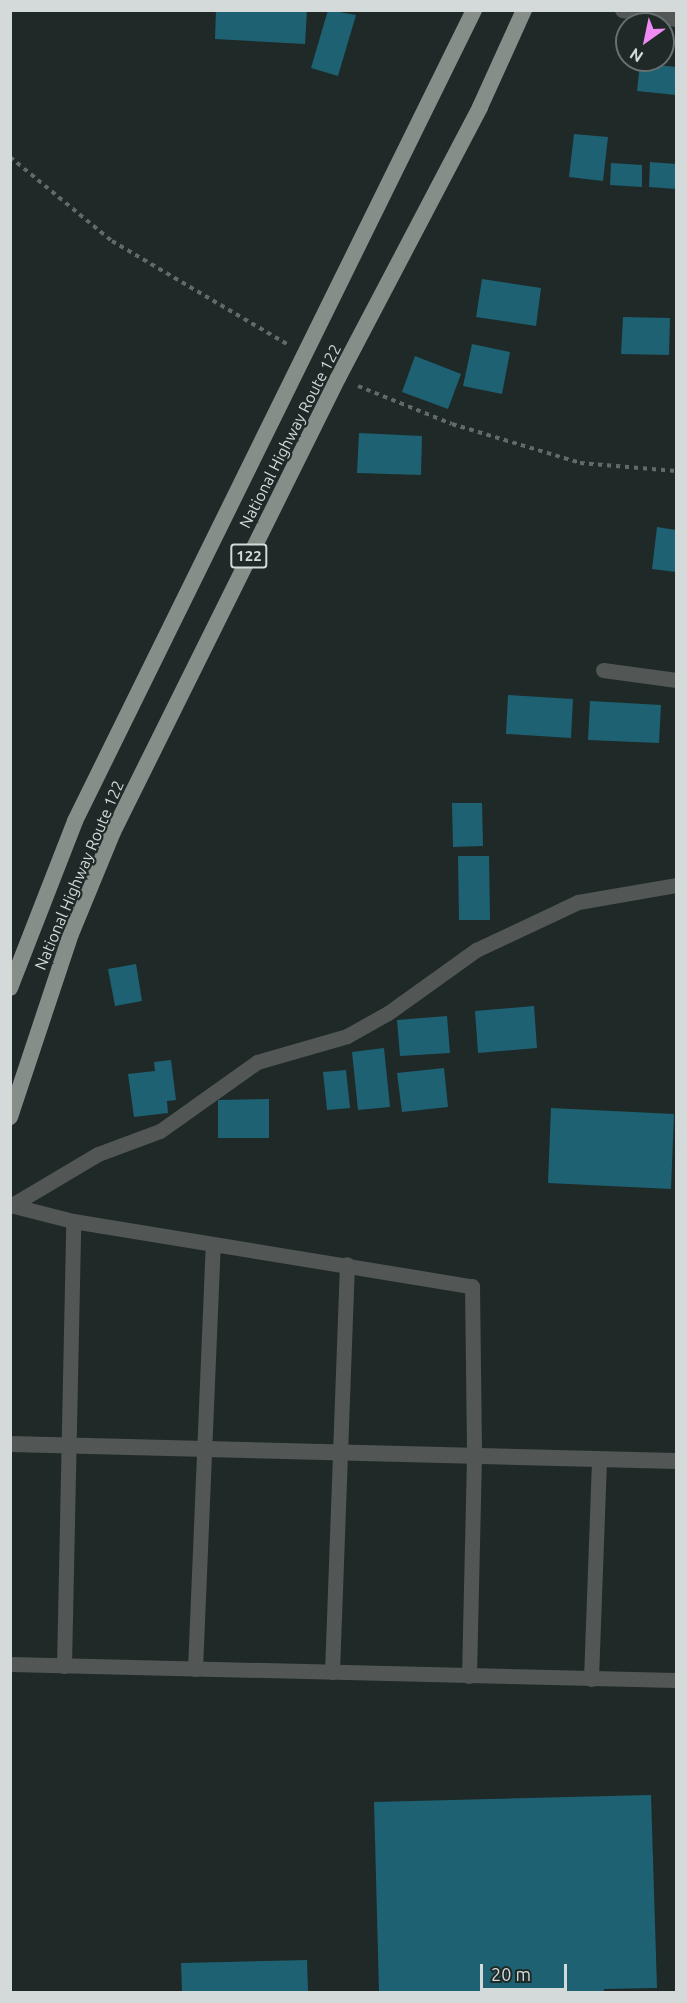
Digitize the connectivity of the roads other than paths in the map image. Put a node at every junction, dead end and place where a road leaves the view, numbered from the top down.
1 (474, 10) edge
2 (524, 10) edge
3 (622, 10) edge
4 (676, 19) edge
5 (603, 670) dead end
6 (676, 680) edge
7 (676, 885) edge
8 (10, 987) edge
9 (10, 1118) edge
10 (11, 1205) edge
11 (73, 1221) junction
12 (213, 1244) junction
13 (347, 1264) junction
14 (10, 1444) edge
15 (68, 1446) junction
16 (205, 1449) junction
17 (339, 1452) junction
18 (474, 1456) junction
19 (599, 1460) junction
20 (676, 1461) edge
21 (10, 1664) edge
22 (64, 1666) junction
23 (195, 1669) junction
24 (332, 1672) junction
25 (469, 1676) junction
26 (591, 1679) junction
27 (676, 1680) edge

1 - 8 highway, National Highway Route 122 / 122
2 - 9 highway, National Highway Route 122 / 122
3 - 4 lane
5 - 6 lane
7 - 10 lane
10 - 11 lane
11 - 12 lane
11 - 15 lane
12 - 13 lane
12 - 16 lane
13 - 17 lane
13 - 18 lane
14 - 15 street
15 - 16 street
15 - 22 lane
16 - 17 street
16 - 23 lane
17 - 18 street
17 - 24 lane
18 - 19 street
18 - 25 lane
19 - 20 street
19 - 26 lane
21 - 22 lane
22 - 23 lane
23 - 24 lane
24 - 25 lane
25 - 26 lane
26 - 27 lane

